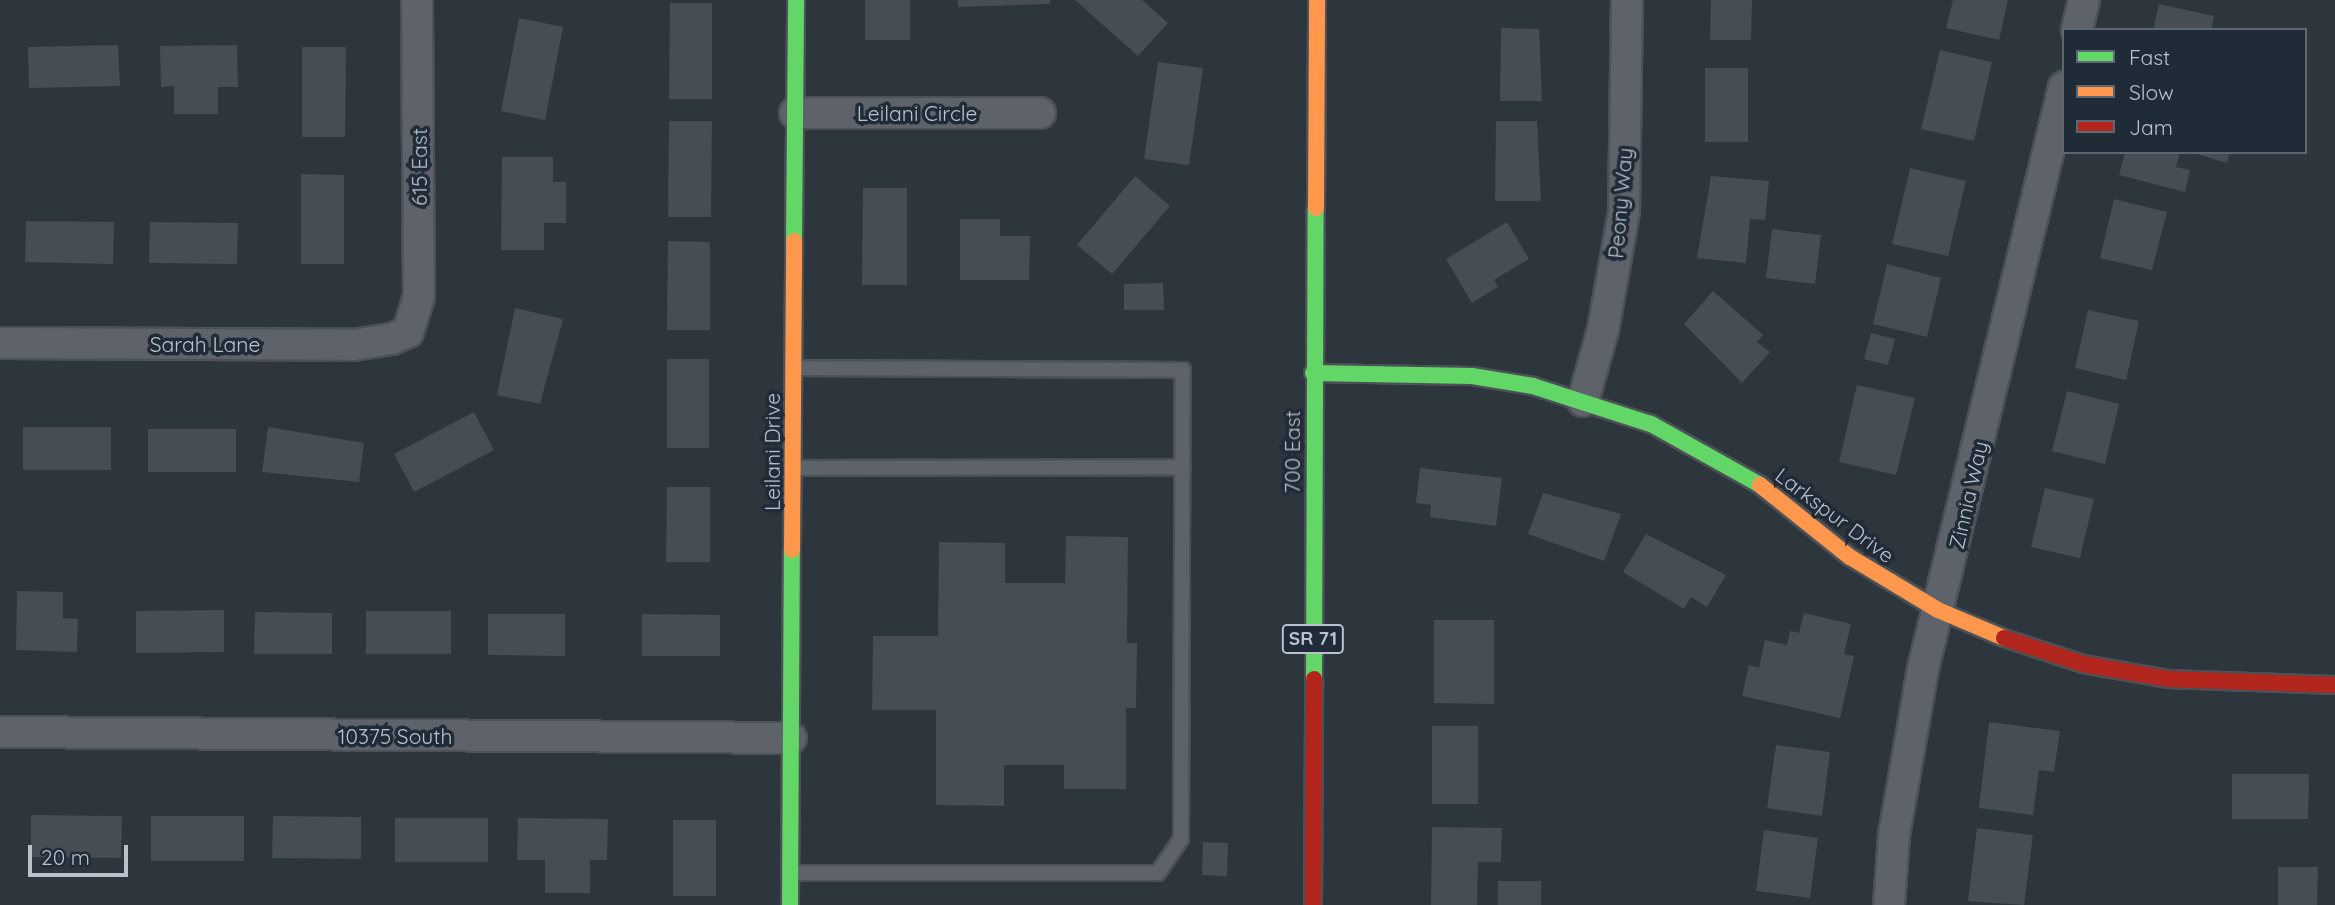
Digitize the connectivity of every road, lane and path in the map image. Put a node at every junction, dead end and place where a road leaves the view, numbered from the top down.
1 (416, 0) edge
2 (796, 0) edge
3 (1317, 0) edge
4 (1627, 0) edge
5 (2084, 0) edge
6 (2077, 28) edge
7 (2062, 95) edge
8 (795, 113) junction
9 (1040, 113) dead end
10 (408, 332) joint
11 (0, 343) edge
12 (793, 368) junction
13 (1313, 373) junction
14 (1583, 401) junction
15 (1183, 467) junction
16 (792, 468) junction
17 (1938, 610) junction
18 (2335, 685) edge
19 (0, 732) edge
20 (791, 738) junction
21 (790, 873) junction
22 (790, 905) edge
23 (1313, 905) edge
24 (1889, 905) edge

1 - 10 street, 615 East
2 - 8 street, Leilani Drive
3 - 13 street, 700 East / SR 71
4 - 14 street, Peony Way
5 - 6 street
7 - 17 street, Zinnia Way
8 - 9 street, Leilani Circle
8 - 12 street, Leilani Drive
10 - 11 street, Sarah Lane
12 - 15 lane
12 - 16 street, Leilani Drive
13 - 14 street, Larkspur Drive
13 - 23 street, 700 East / SR 71
14 - 17 street, Larkspur Drive
15 - 16 lane
15 - 21 lane
16 - 20 street, Leilani Drive
17 - 18 street, Larkspur Drive
17 - 24 street, Zinnia Way
19 - 20 street, 10375 South
20 - 21 street, Leilani Drive
21 - 22 street, Leilani Drive

